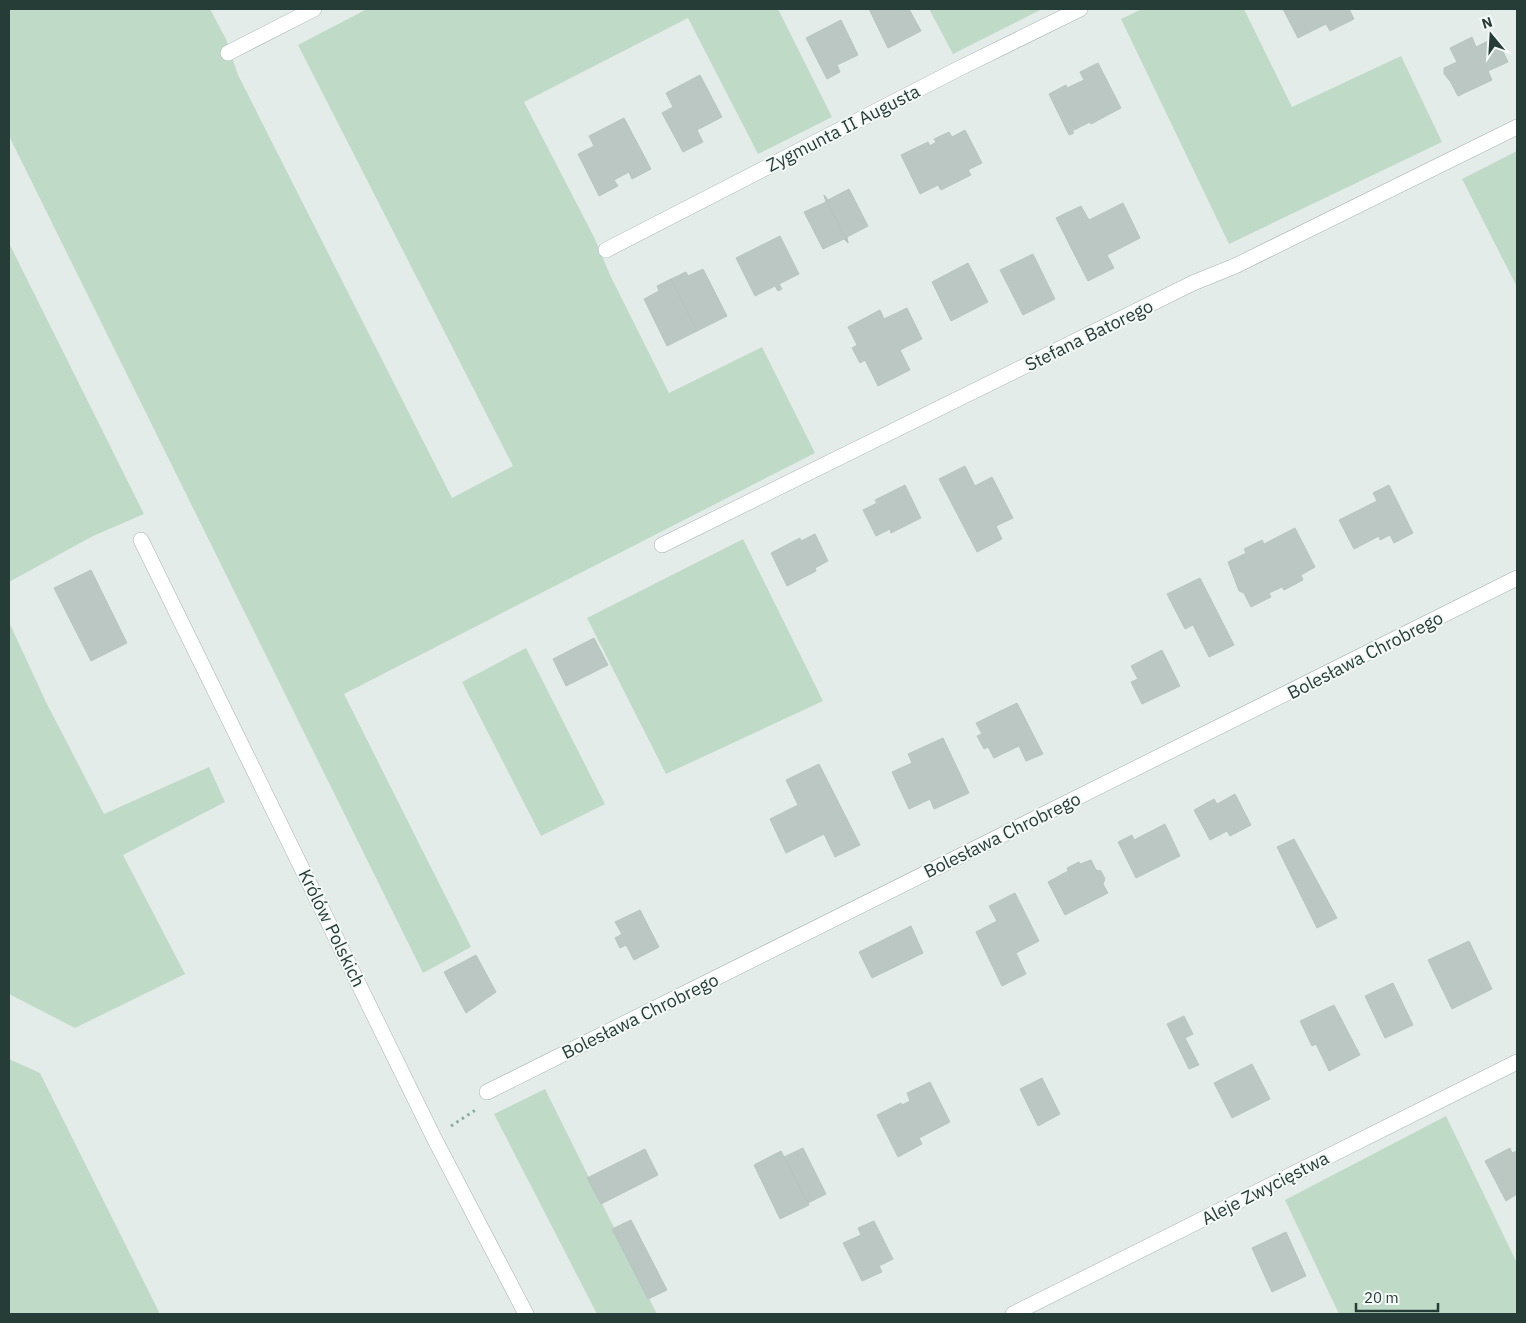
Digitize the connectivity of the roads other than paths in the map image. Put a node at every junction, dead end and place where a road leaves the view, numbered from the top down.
1 (314, 9) edge
2 (1080, 9) edge
3 (228, 52) dead end
4 (1517, 128) edge
5 (606, 250) dead end
6 (141, 540) dead end
7 (662, 545) dead end
8 (1517, 578) edge
9 (1517, 1062) edge
10 (487, 1092) road end
11 (526, 1314) edge
12 (1013, 1314) edge

1 - 3 street
2 - 5 street, Zygmunta II Augusta
4 - 7 street, Stefana Batorego
6 - 11 street, Królów Polskich
8 - 10 street, Bolesława Chrobrego
9 - 12 street, Aleje Zwycięstwa

